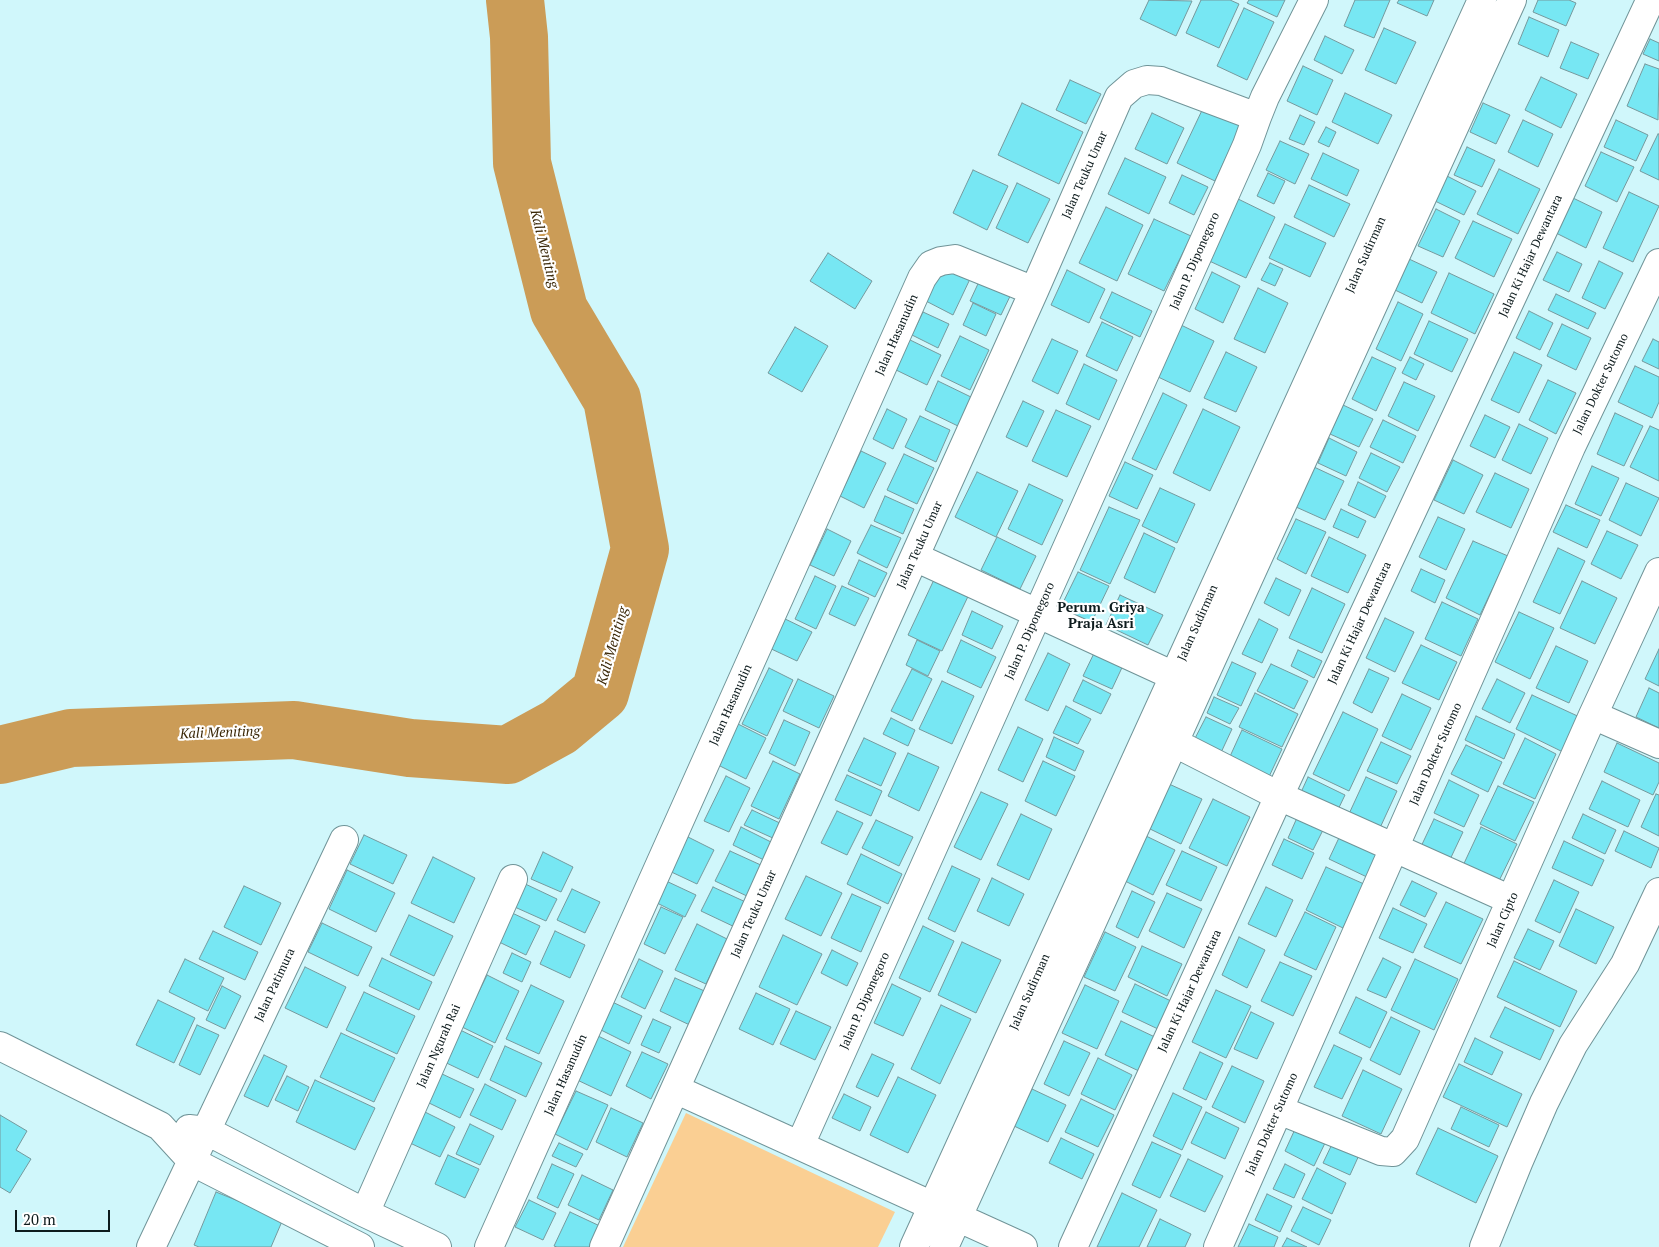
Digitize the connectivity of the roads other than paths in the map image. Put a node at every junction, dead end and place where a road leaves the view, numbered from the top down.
1 (1314, 0) edge
2 (1482, 0) edge
3 (1512, 0) edge
4 (1653, 2) edge
5 (1257, 117) junction
6 (1659, 263) edge
7 (1034, 291) junction
8 (915, 557) junction
9 (1659, 572) edge
10 (1038, 613) junction
11 (1174, 676) junction
12 (1593, 715) junction
13 (1174, 742) junction
14 (1659, 744) edge
15 (1279, 796) junction
16 (344, 840) dead end
17 (1395, 847) junction
18 (513, 879) dead end
19 (1659, 892) edge
20 (1511, 900) junction
21 (0, 1046) edge
22 (675, 1089) junction
23 (1279, 1110) junction
24 (160, 1126) junction
25 (207, 1131) junction
26 (800, 1145) junction
27 (193, 1162) junction
28 (945, 1211) junction
29 (365, 1213) junction
30 (351, 1245) edge
31 (152, 1247) edge
32 (437, 1247) edge
33 (489, 1247) edge
34 (604, 1247) edge
35 (914, 1247) edge
36 (944, 1247) edge
37 (1023, 1247) edge
38 (1073, 1247) edge
39 (1218, 1247) edge
40 (1484, 1247) edge

1 - 5 street
2 - 11 street, Jalan Sudirman
3 - 13 street
4 - 15 street, Jalan Ki Hajar Dewantara
5 - 7 street, Jalan Teuku Umar
5 - 10 street, Jalan P. Diponegoro
6 - 17 street, Jalan Dokter Sutomo
7 - 8 street, Jalan Teuku Umar
7 - 33 street, Jalan Hasanudin
8 - 10 street
8 - 22 street, Jalan Teuku Umar
9 - 12 street, Jalan Cipto
10 - 11 street
10 - 26 street, Jalan P. Diponegoro
11 - 28 street, Jalan Sudirman
12 - 14 street
12 - 20 street, Jalan Cipto
13 - 15 street
13 - 28 street
15 - 17 street
15 - 38 street, Jalan Ki Hajar Dewantara
16 - 25 street, Jalan Patimura
17 - 20 street
17 - 23 street, Jalan Dokter Sutomo
18 - 29 street, Jalan Ngurah Rai
19 - 40 street
20 - 23 street, Jalan Cipto
21 - 24 street
22 - 26 street
22 - 34 street, Jalan Teuku Umar
23 - 39 street, Jalan Dokter Sutomo
24 - 25 street
24 - 27 street
25 - 27 street, Jalan Patimura
25 - 29 street
26 - 28 street
27 - 30 street
27 - 31 street, Jalan Patimura
28 - 35 street, Jalan Sudirman
28 - 36 street
28 - 37 street
29 - 32 street

